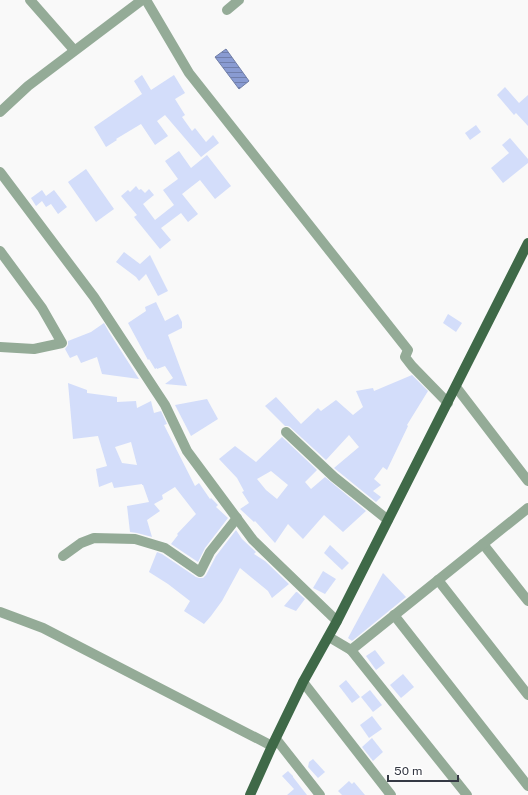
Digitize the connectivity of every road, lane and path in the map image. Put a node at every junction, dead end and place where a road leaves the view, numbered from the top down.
1 (30, 0) edge
2 (142, 0) edge
3 (146, 0) edge
4 (238, 0) edge
5 (227, 10) dead end
6 (74, 50) junction
7 (0, 112) edge
8 (0, 172) edge
9 (4, 184) edge
10 (528, 243) edge
11 (0, 251) edge
12 (0, 347) edge
13 (456, 387) junction
14 (448, 403) junction
15 (286, 432) dead end
16 (528, 481) edge
17 (528, 508) edge
18 (237, 518) junction
19 (388, 520) junction
20 (483, 544) junction
21 (63, 556) dead end
22 (438, 580) junction
23 (528, 601) edge
24 (0, 612) edge
25 (394, 614) junction
26 (337, 621) junction
27 (329, 637) junction
28 (351, 650) junction
29 (303, 682) junction
30 (528, 695) edge
31 (274, 743) junction
32 (528, 786) edge
33 (250, 795) edge
34 (320, 795) edge
35 (391, 795) edge
36 (466, 795) edge

1 - 6 street
2 - 6 street
3 - 14 street
4 - 5 street
6 - 7 street
8 - 9 street
9 - 18 street
10 - 13 main road
11 - 12 street
13 - 14 main road
13 - 16 street
14 - 19 main road
15 - 19 street
17 - 20 street
18 - 21 street
18 - 26 street
19 - 26 main road
20 - 22 street
20 - 23 street
22 - 25 street
22 - 30 street
24 - 31 street
25 - 28 street
25 - 32 street
26 - 27 main road
27 - 28 street
27 - 29 main road
28 - 36 street
29 - 31 main road
29 - 35 street
31 - 33 main road
31 - 34 street

